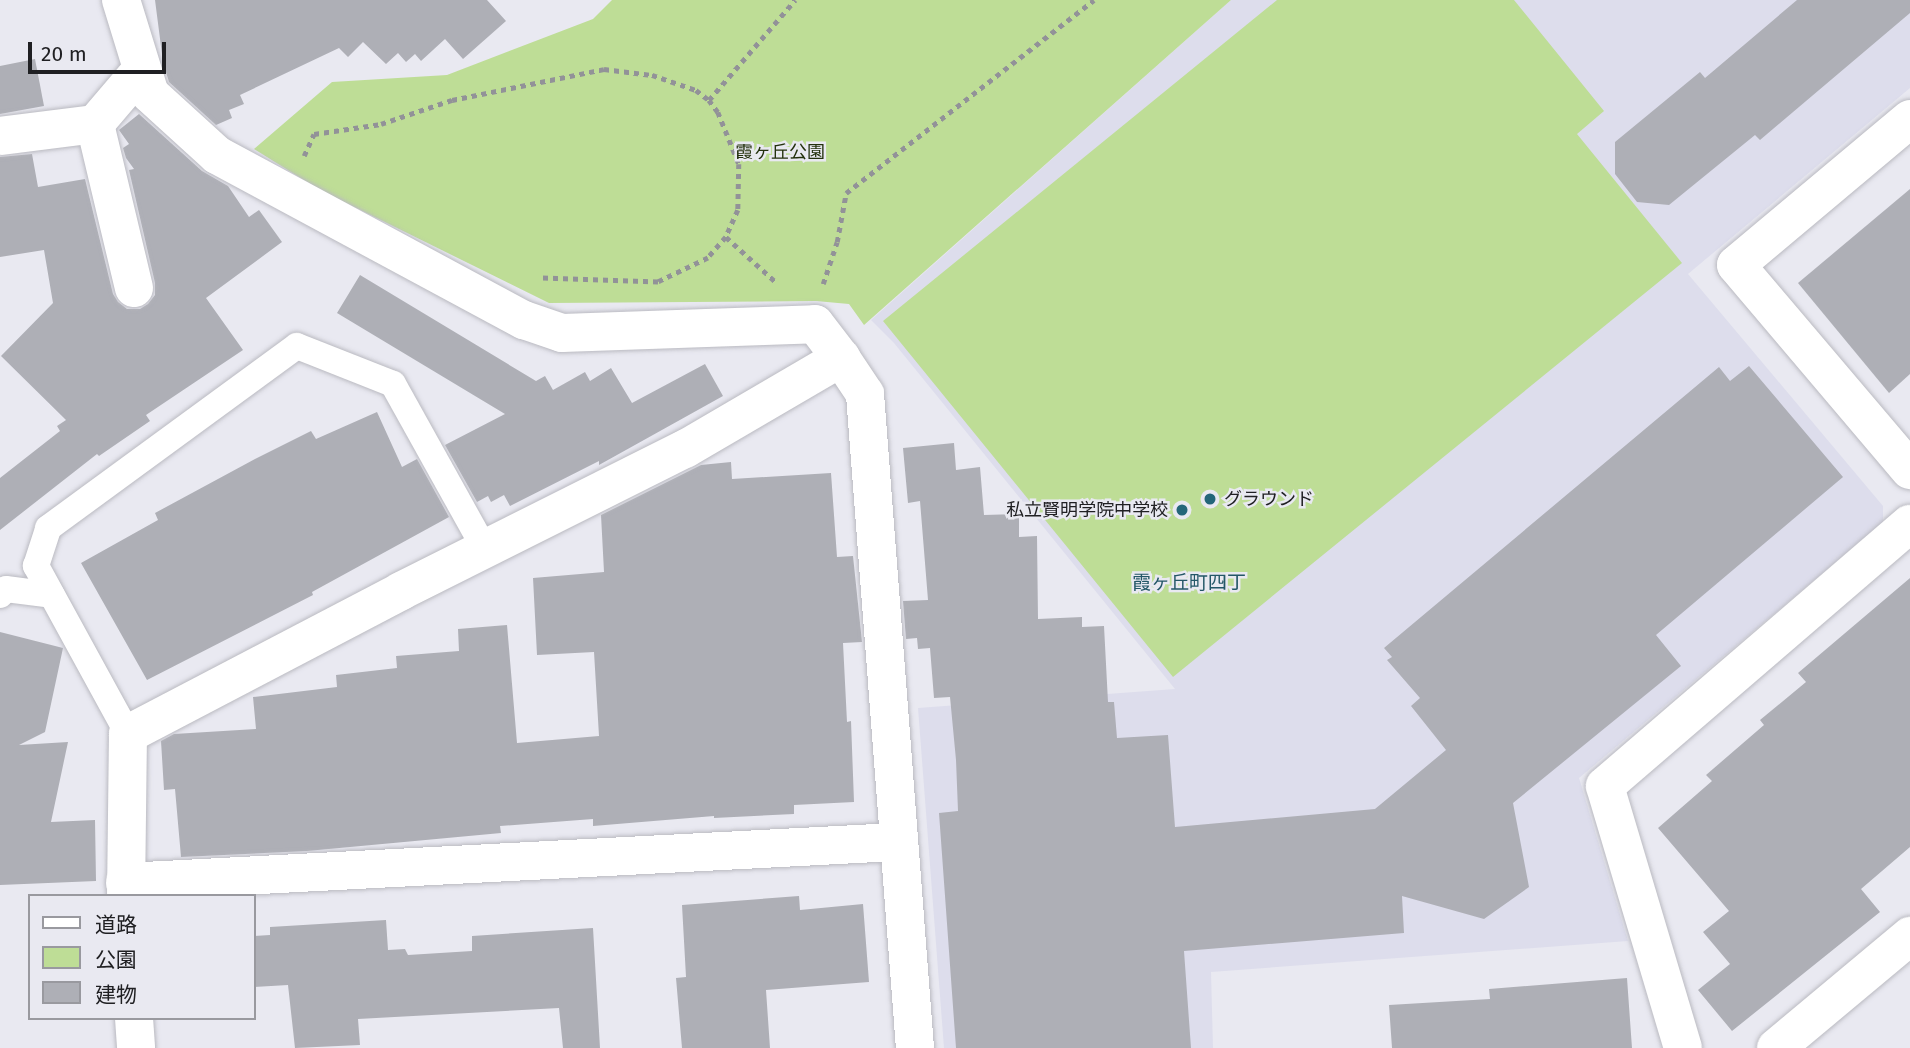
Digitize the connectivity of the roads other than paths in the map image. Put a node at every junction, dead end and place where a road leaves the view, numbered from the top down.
1 (121, 0) edge
2 (142, 69) junction
3 (1910, 119) edge
4 (95, 124) junction
5 (0, 136) edge
6 (134, 288) dead end
7 (841, 358) junction
8 (1910, 470) edge
9 (1910, 524) edge
10 (485, 549) junction
11 (0, 595) edge
12 (52, 595) junction
13 (128, 734) junction
14 (897, 842) junction
15 (125, 889) edge
16 (1910, 936) edge
17 (134, 1020) edge
18 (136, 1048) edge
19 (915, 1048) edge
20 (1683, 1048) edge
21 (1776, 1048) edge

1 - 2 street
2 - 4 street
2 - 7 street
3 - 8 street
4 - 5 street
4 - 6 street
7 - 10 street
7 - 14 street
9 - 20 street
10 - 12 lane
10 - 13 street
11 - 12 lane
12 - 13 lane
13 - 15 street
14 - 15 street
14 - 19 street
16 - 21 street
17 - 18 street

